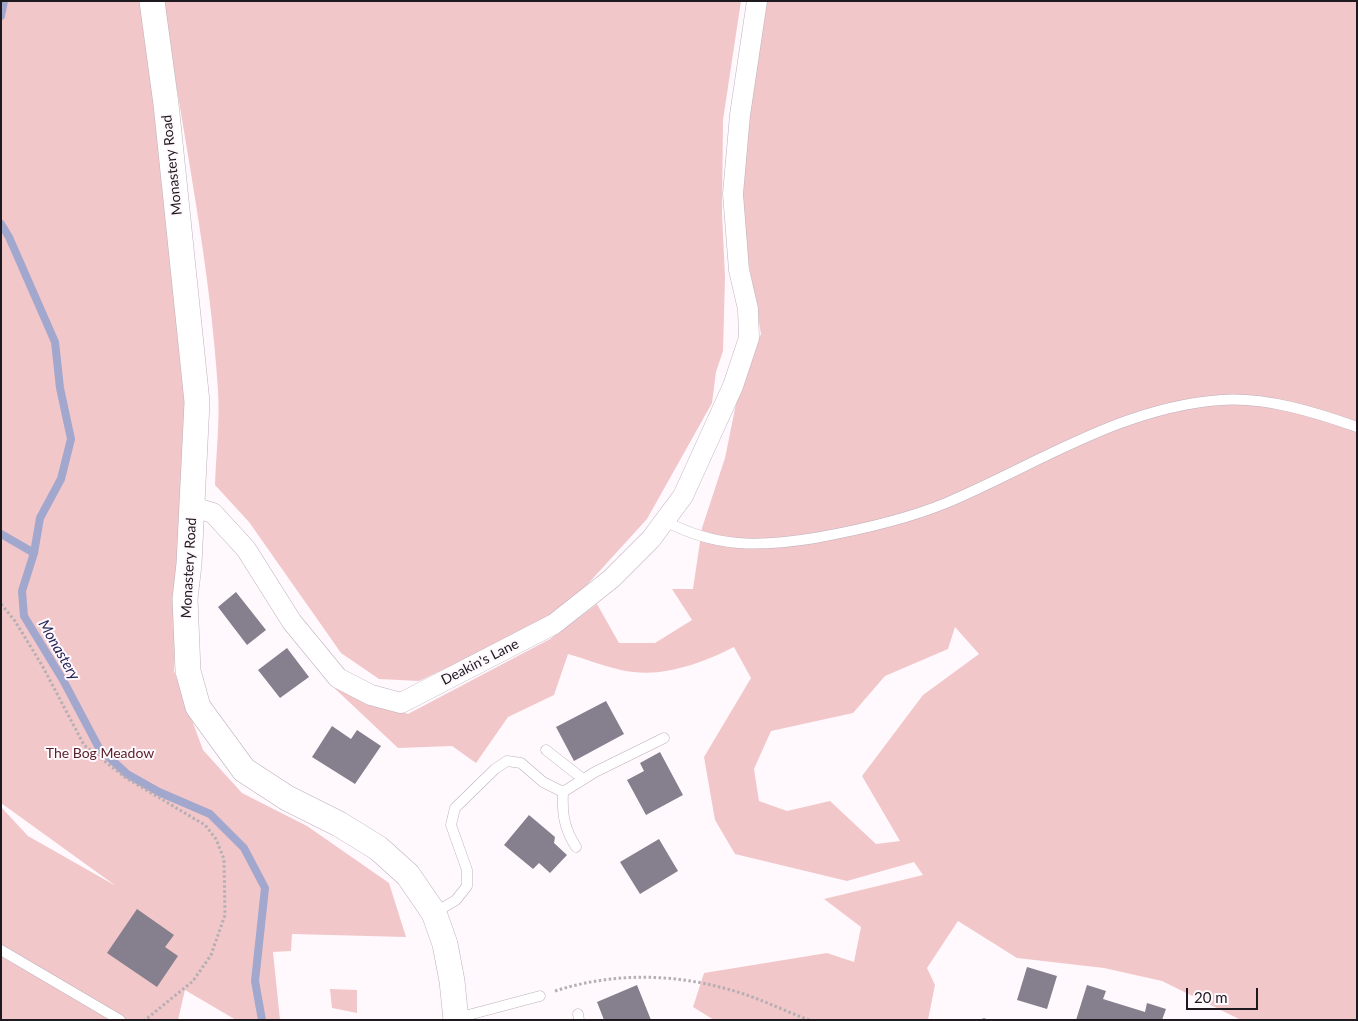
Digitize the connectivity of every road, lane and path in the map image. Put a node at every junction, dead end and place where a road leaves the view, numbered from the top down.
1 (152, 1) edge
2 (757, 1) edge
3 (1357, 428) edge
4 (192, 507) junction
5 (664, 521) junction
6 (1, 604) edge
7 (664, 738) dead end
8 (546, 750) dead end
9 (584, 780) junction
10 (563, 792) junction
11 (576, 847) dead end
12 (434, 913) junction
13 (1, 950) edge
14 (540, 996) joint
15 (456, 1019) edge
16 (120, 1020) edge
17 (145, 1020) edge
18 (809, 1020) edge

1 - 4 street, Monastery Road
2 - 5 street, Deakin's Lane
3 - 5 lane
4 - 5 street, Deakin's Lane
4 - 12 street, Monastery Road
6 - 17 path
7 - 9 lane
8 - 9 lane
9 - 10 lane
10 - 11 lane
10 - 12 lane
12 - 15 street, Monastery Road
13 - 16 lane
14 - 15 lane
14 - 18 path

